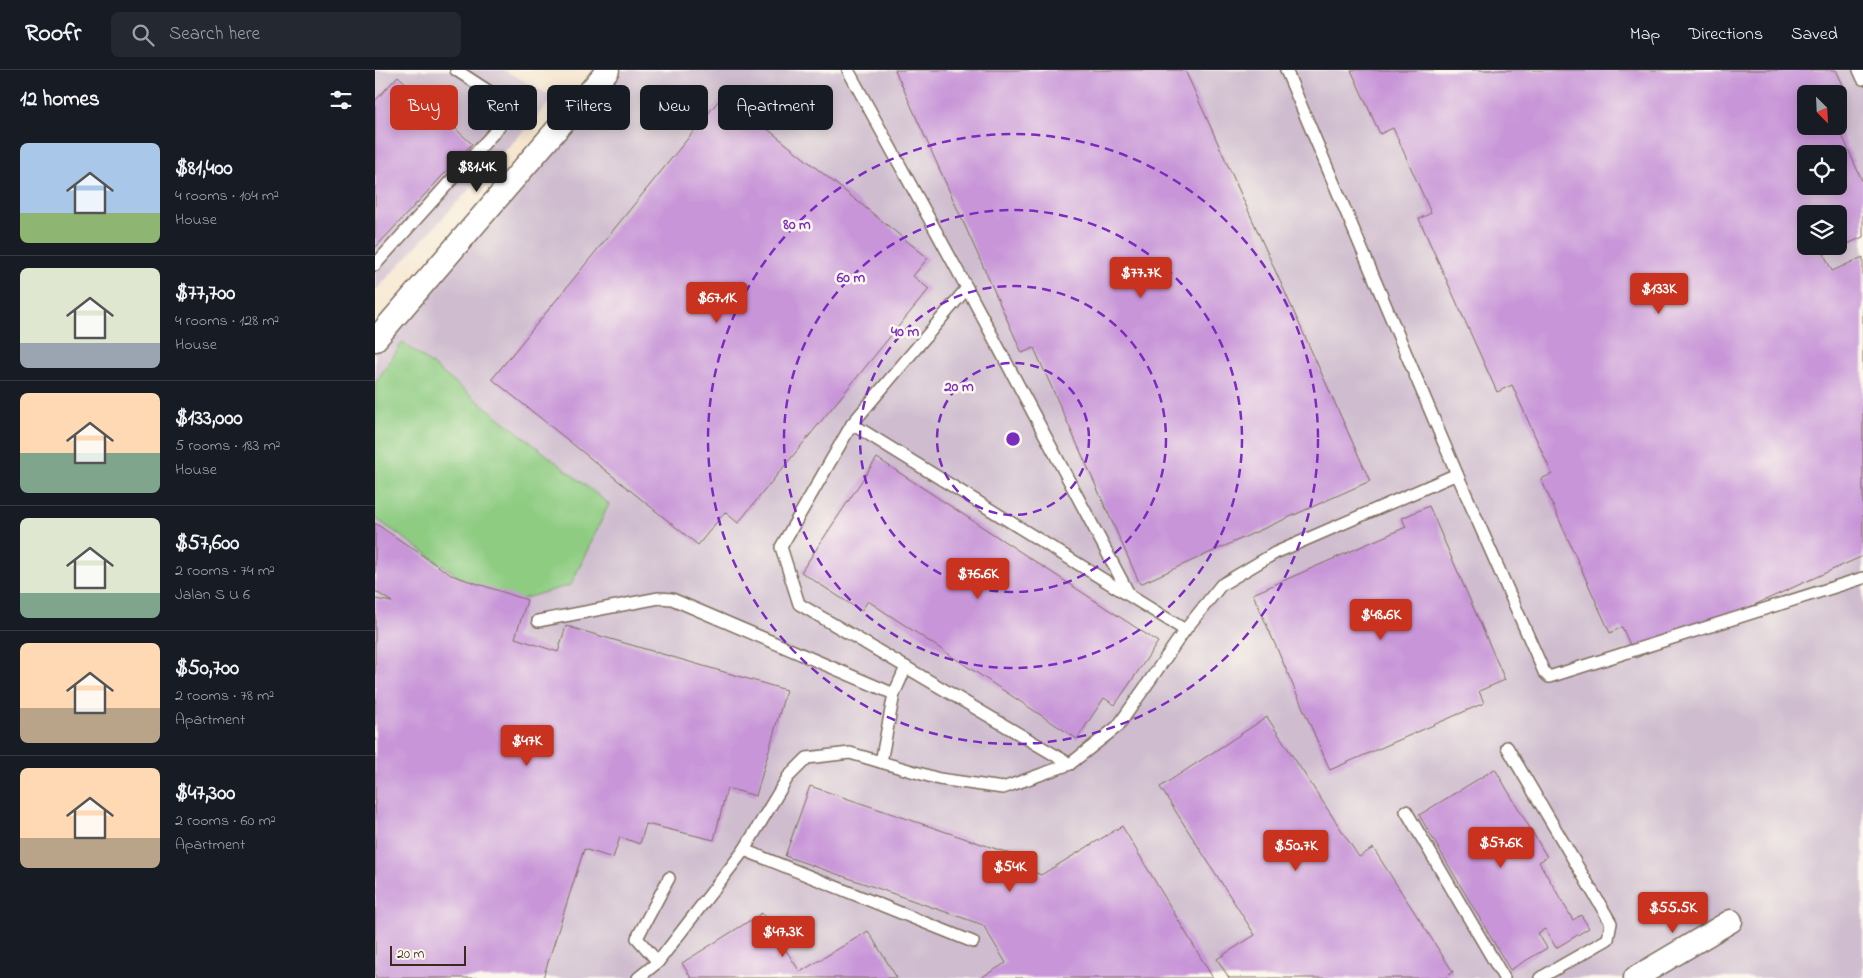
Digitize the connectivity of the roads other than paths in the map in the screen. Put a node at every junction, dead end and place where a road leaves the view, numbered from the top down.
1 (456, 70) edge
2 (608, 70) edge
3 (849, 70) edge
4 (1286, 70) edge
5 (1859, 70) edge
6 (1863, 79) edge
7 (375, 265) edge
8 (967, 288) junction
9 (375, 340) edge
10 (852, 424) junction
11 (1457, 474) junction
12 (1863, 578) edge
13 (1130, 596) junction
14 (538, 622) dead end
15 (1185, 630) junction
16 (906, 667) junction
17 (894, 694) junction
18 (1507, 747) dead end
19 (881, 762) junction
20 (1070, 764) junction
21 (1406, 812) dead end
22 (744, 850) junction
23 (669, 878) dead end
24 (1731, 921) dead end
25 (973, 942) dead end
26 (658, 962) junction
27 (638, 978) edge
28 (1504, 978) edge
29 (1540, 978) edge
30 (1635, 978) edge

1 - 7 lane
2 - 9 street
3 - 8 lane
4 - 11 lane
5 - 6 lane
8 - 10 lane
8 - 13 lane
10 - 13 lane
10 - 16 lane
11 - 12 lane
11 - 15 lane
13 - 15 lane
14 - 17 lane
15 - 20 lane
16 - 17 lane
16 - 20 lane
17 - 19 lane
18 - 29 lane
19 - 20 lane
19 - 22 lane
21 - 28 lane
22 - 25 lane
22 - 26 lane
23 - 26 lane
24 - 30 street
26 - 27 lane

